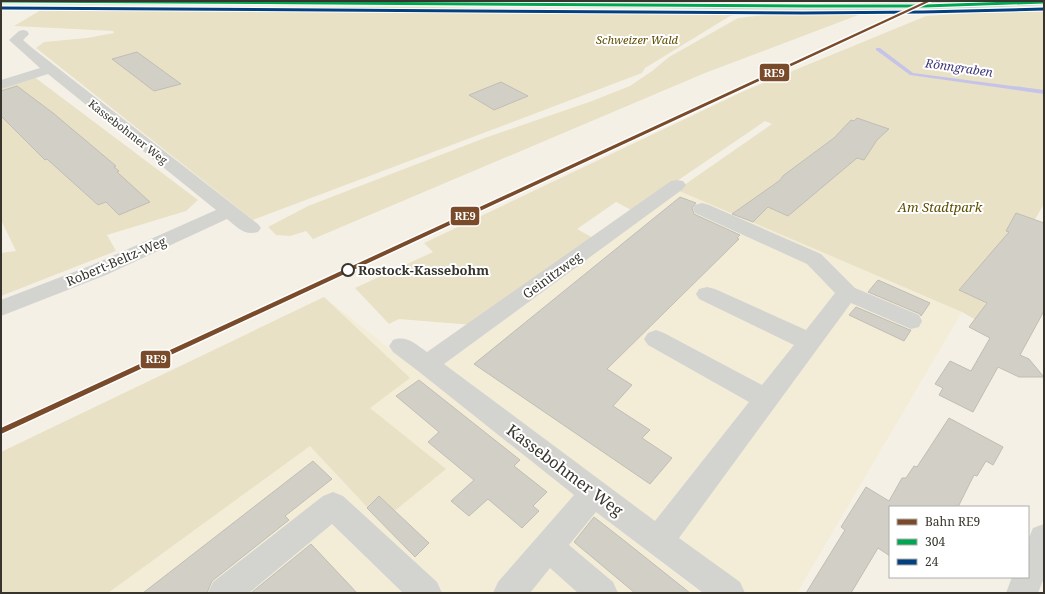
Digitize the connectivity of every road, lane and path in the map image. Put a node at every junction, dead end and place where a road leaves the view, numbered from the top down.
1 (1, 1) edge
2 (678, 1) edge
3 (245, 2) edge
4 (325, 2) edge
5 (1044, 2) edge
6 (566, 4) junction
7 (809, 4) edge
8 (838, 5) edge
9 (23, 34) dead end
10 (51, 69) junction
11 (1, 85) edge
12 (677, 185) dead end
13 (702, 209) dead end
14 (229, 211) junction
15 (251, 228) dead end
16 (847, 292) junction
17 (707, 294) dead end
18 (1, 308) edge
19 (912, 321) dead end
20 (656, 339) dead end
21 (810, 342) junction
22 (401, 346) dead end
23 (428, 364) junction
24 (766, 400) junction
25 (594, 493) junction
26 (1044, 538) edge
27 (659, 540) junction
28 (549, 547) junction
29 (1029, 576) edge
30 (1028, 578) edge
31 (224, 593) edge
32 (426, 593) edge
33 (509, 593) edge
34 (602, 593) edge
35 (729, 593) edge
36 (1022, 593) edge

1 - 3 main road
2 - 6 main road
3 - 4 main road
4 - 6 main road
5 - 8 main road
6 - 7 main road
7 - 8 main road
9 - 10 main road, Kassebohmer Weg
10 - 11 main road
10 - 14 main road, Kassebohmer Weg
12 - 23 main road, Geinitzweg
13 - 16 main road
14 - 15 main road, Kassebohmer Weg
14 - 18 main road, Robert-Beltz-Weg
16 - 19 main road
16 - 21 main road
17 - 21 main road
20 - 24 main road
21 - 24 main road
22 - 23 main road, Kassebohmer Weg
23 - 25 main road, Kassebohmer Weg
24 - 27 main road
25 - 27 main road, Kassebohmer Weg
25 - 28 main road
26 - 29 main road
27 - 35 main road, Kassebohmer Weg
28 - 33 main road
28 - 34 main road
30 - 36 main road
31 - 32 main road

